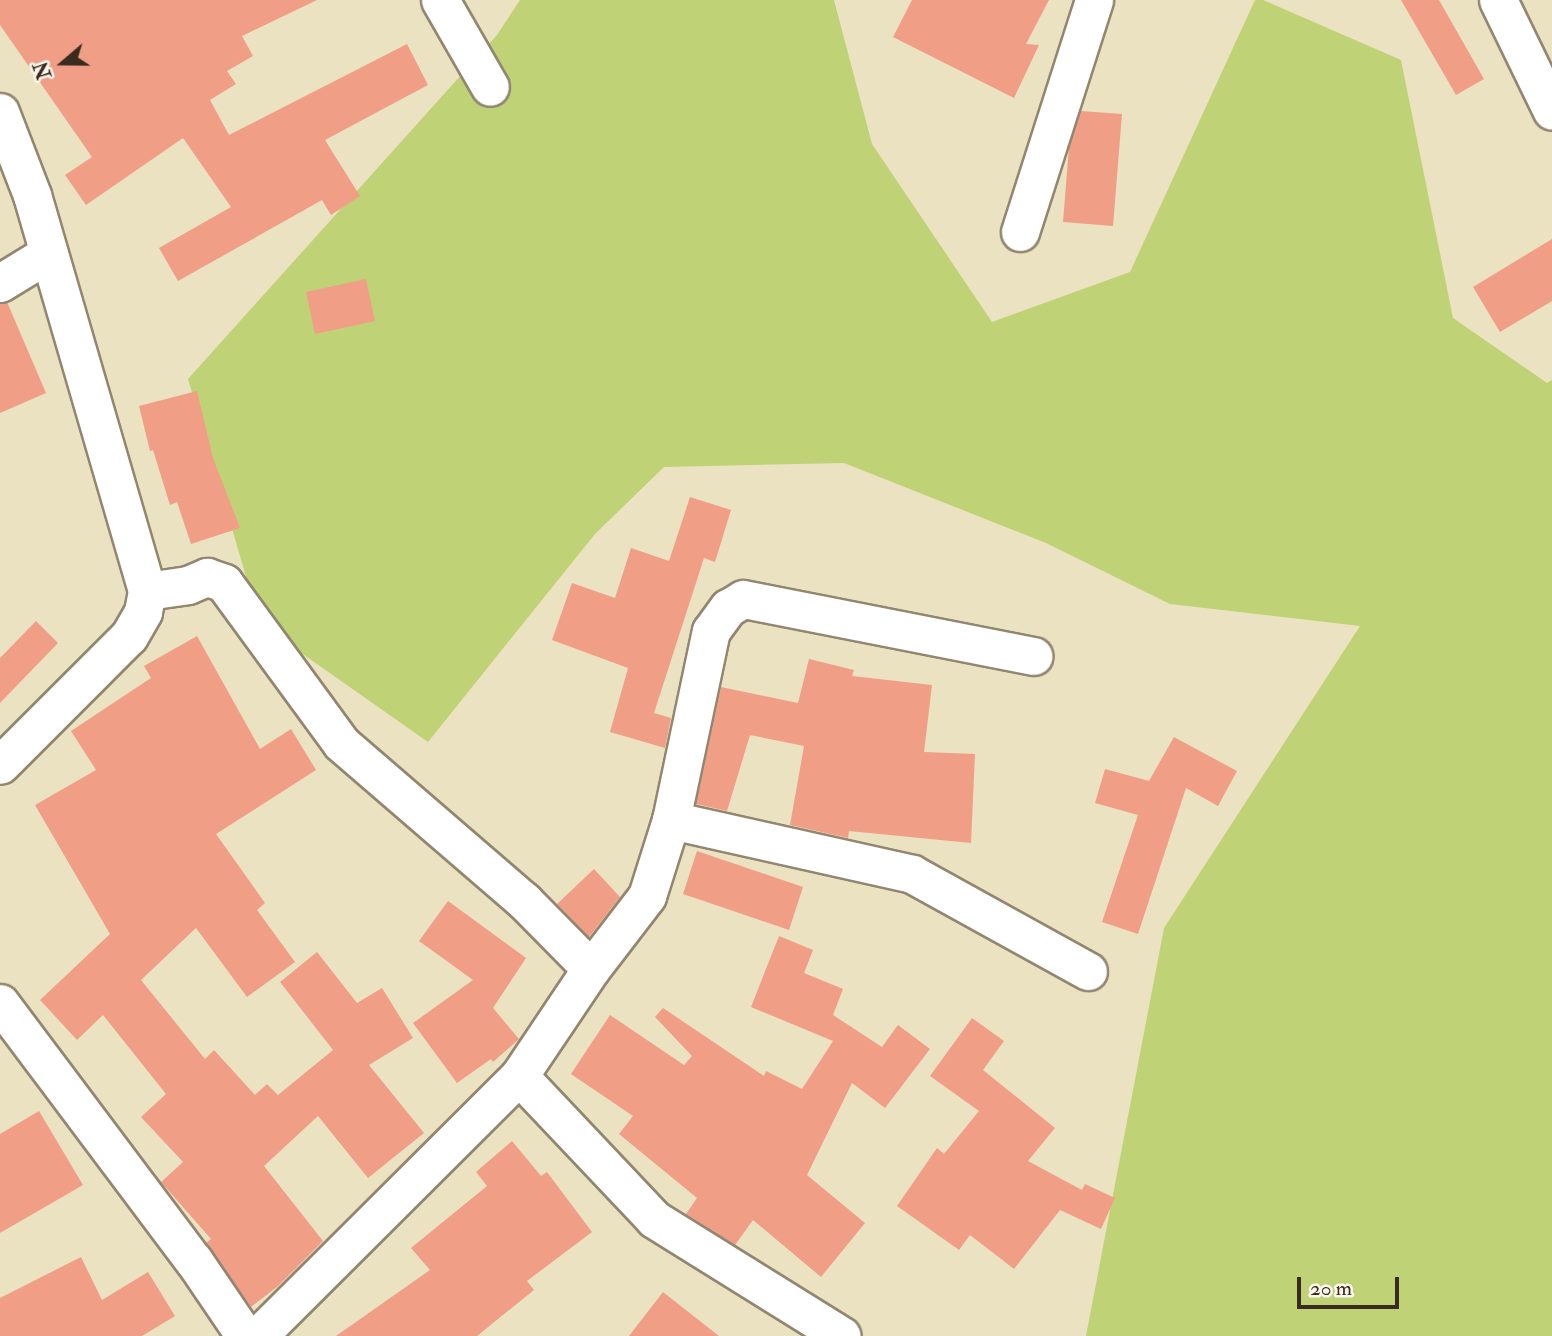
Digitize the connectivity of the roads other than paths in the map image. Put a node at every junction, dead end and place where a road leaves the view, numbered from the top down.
1 (440, 0) edge
2 (1094, 0) edge
3 (1498, 0) edge
4 (490, 87) dead end
5 (1552, 111) edge
6 (0, 112) edge
7 (1020, 232) dead end
8 (49, 253) junction
9 (0, 282) edge
10 (148, 591) junction
11 (1033, 656) dead end
12 (0, 765) edge
13 (671, 820) junction
14 (591, 969) junction
15 (1088, 971) dead end
16 (0, 1003) edge
17 (519, 1076) junction
18 (245, 1336) edge
19 (258, 1336) edge
20 (842, 1336) edge

1 - 4 street
2 - 7 street
3 - 5 street
6 - 8 street
8 - 9 street
8 - 10 street
10 - 12 street
10 - 14 street
11 - 13 street
13 - 14 street
13 - 15 street
14 - 17 street
16 - 18 street
17 - 19 street
17 - 20 street

